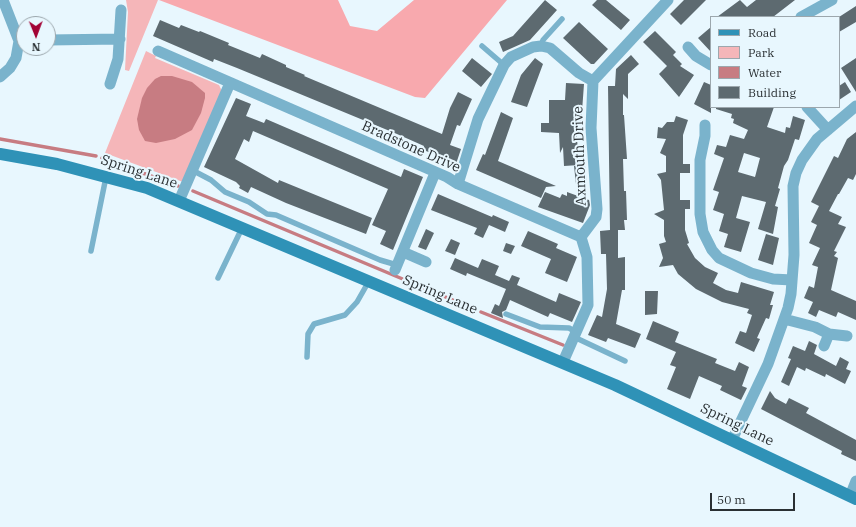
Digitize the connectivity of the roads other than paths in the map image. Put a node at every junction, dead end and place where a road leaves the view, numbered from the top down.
1 (3, 0) edge
2 (668, 0) edge
3 (832, 0) edge
4 (121, 10) dead end
5 (803, 16) edge
6 (562, 18) dead end
7 (16, 27) edge
8 (120, 39) junction
9 (56, 40) edge
10 (482, 46) dead end
11 (541, 46) junction
12 (688, 47) dead end
13 (158, 51) dead end
14 (17, 56) edge
15 (710, 64) edge
16 (504, 65) junction
17 (0, 77) edge
18 (593, 82) junction
19 (230, 83) junction
20 (110, 84) dead end
21 (856, 106) edge
22 (808, 108) edge
23 (828, 130) junction
24 (716, 138) dead end
25 (0, 154) edge
26 (192, 170) junction
27 (435, 173) junction
28 (106, 177) junction
29 (458, 184) junction
30 (179, 201) junction
31 (243, 228) junction
32 (581, 237) junction
33 (91, 251) dead end
34 (403, 252) junction
35 (426, 262) dead end
36 (396, 268) joint
37 (218, 278) dead end
38 (792, 280) junction
39 (369, 281) junction
40 (506, 314) dead end
41 (784, 318) junction
42 (575, 334) junction
43 (829, 334) junction
44 (847, 336) dead end
45 (824, 346) dead end
46 (307, 357) dead end
47 (626, 361) dead end
48 (563, 362) junction
49 (732, 440) junction
50 (856, 481) edge
51 (853, 497) edge

1 - 7 street
2 - 18 street
3 - 5 street
4 - 8 street
6 - 11 lane
8 - 9 street
8 - 20 street
10 - 16 lane
11 - 16 street
11 - 18 street
12 - 15 street
13 - 19 street, Bradstone Drive
14 - 17 street
16 - 29 street
18 - 32 street, Axmouth Drive
19 - 26 street
19 - 27 street, Bradstone Drive
21 - 23 street
22 - 23 street
23 - 38 street
24 - 38 street
25 - 28 street, Spring Lane
26 - 30 street
26 - 36 lane
27 - 29 street, Bradstone Drive
27 - 34 street
28 - 30 street, Spring Lane
28 - 33 lane
29 - 32 street, Bradstone Drive
30 - 31 street, Spring Lane
31 - 37 lane
31 - 39 street, Spring Lane
32 - 42 street
34 - 35 street
34 - 36 street
38 - 41 street
39 - 46 lane
39 - 48 street, Spring Lane
40 - 42 lane
41 - 43 street
41 - 49 street
42 - 47 lane
42 - 48 street
43 - 44 street
43 - 45 street
48 - 49 street, Spring Lane
49 - 51 street, Spring Lane
50 - 51 street

